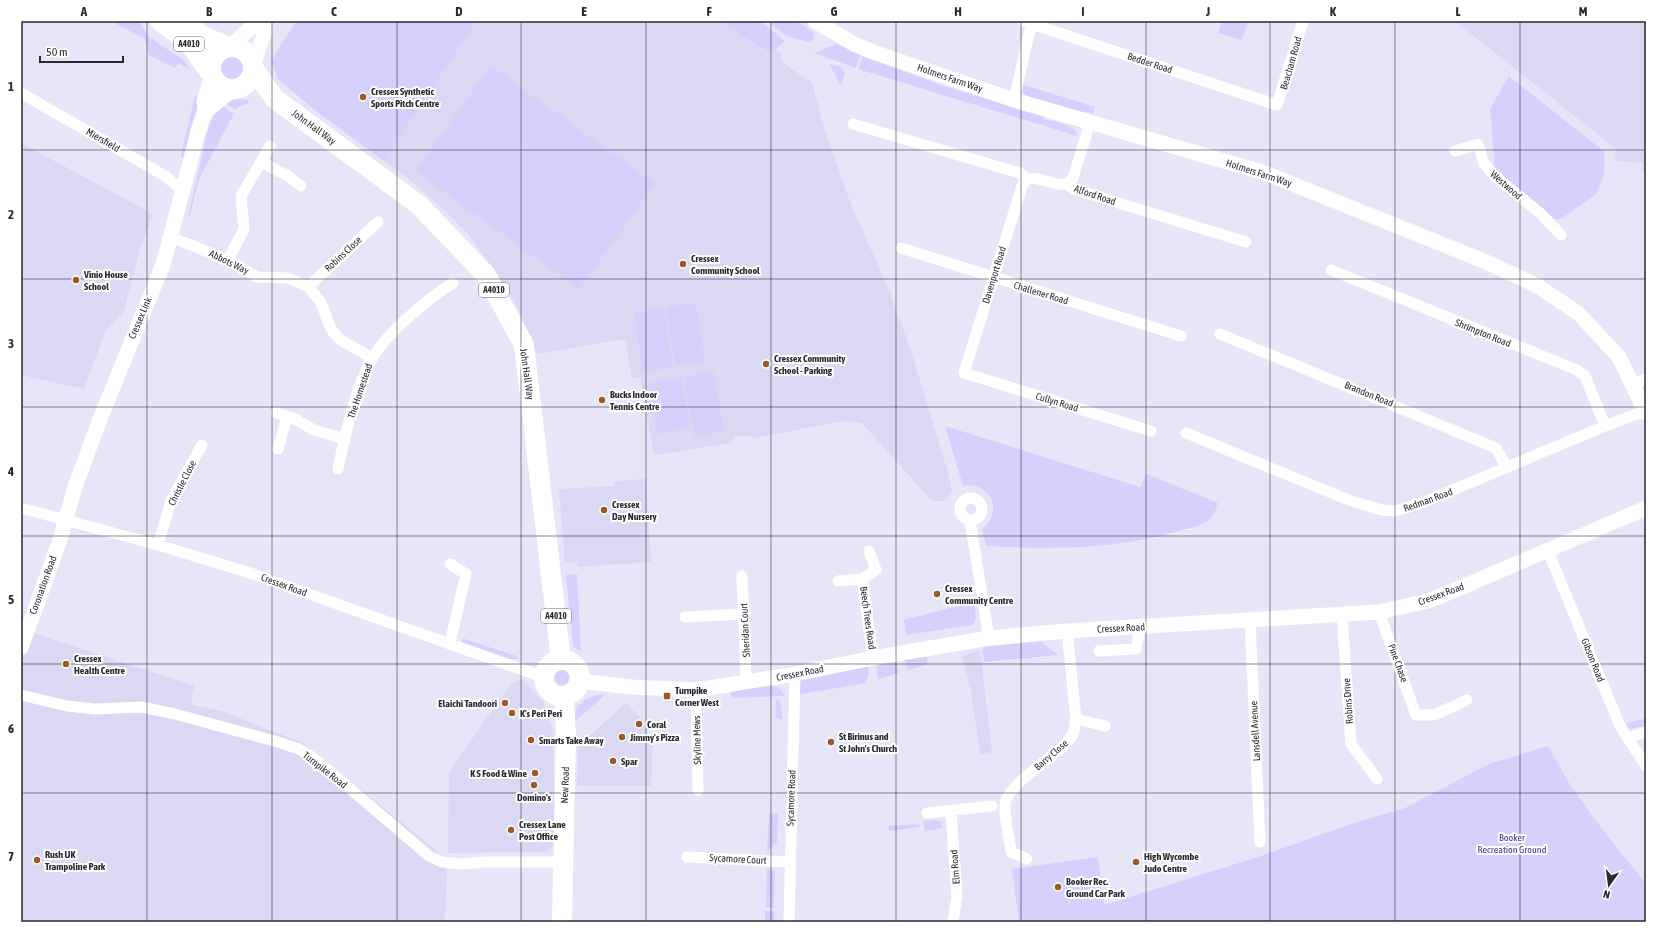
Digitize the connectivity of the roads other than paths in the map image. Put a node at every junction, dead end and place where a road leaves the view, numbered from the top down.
1 (160, 21) edge
2 (181, 21) edge
3 (264, 21) edge
4 (815, 21) edge
5 (1304, 21) edge
6 (1029, 22) edge
7 (228, 47) junction
8 (253, 66) junction
9 (212, 75) junction
10 (233, 89) junction
11 (21, 93) edge
12 (275, 99) junction
13 (1014, 100) junction
14 (1277, 105) joint
15 (205, 112) junction
16 (1090, 123) junction
17 (853, 124) dead end
18 (270, 146) dead end
19 (1455, 151) dead end
20 (261, 162) junction
21 (1027, 179) junction
22 (1068, 184) junction
23 (301, 186) dead end
24 (183, 191) junction
25 (378, 222) dead end
26 (1562, 235) dead end
27 (171, 237) junction
28 (1246, 242) dead end
29 (901, 248) dead end
30 (228, 260) junction
31 (1331, 270) dead end
32 (993, 278) junction
33 (453, 283) dead end
34 (308, 287) junction
35 (1220, 334) dead end
36 (1181, 336) dead end
37 (372, 358) junction
38 (964, 373) joint
39 (1640, 381) edge
40 (1646, 412) edge
41 (276, 414) dead end
42 (287, 417) junction
43 (1604, 426) junction
44 (1151, 431) dead end
45 (1186, 433) dead end
46 (345, 439) junction
47 (202, 445) dead end
48 (278, 449) dead end
49 (1507, 468) junction
50 (338, 469) dead end
51 (21, 508) edge
52 (1646, 508) edge
53 (65, 521) junction
54 (970, 521) dead end
55 (158, 545) junction
56 (869, 551) dead end
57 (1548, 551) junction
58 (450, 564) dead end
59 (742, 576) dead end
60 (862, 579) junction
61 (838, 581) dead end
62 (1379, 612) junction
63 (744, 614) junction
64 (1342, 615) junction
65 (685, 617) dead end
66 (1250, 620) junction
67 (1140, 627) junction
68 (1068, 631) junction
69 (989, 638) junction
70 (450, 643) junction
71 (21, 648) edge
72 (1099, 651) dead end
73 (873, 658) junction
74 (561, 660) junction
75 (795, 674) junction
76 (543, 677) junction
77 (580, 681) junction
78 (746, 683) junction
79 (696, 690) junction
80 (21, 695) edge
81 (564, 696) junction
82 (1467, 700) dead end
83 (1076, 719) junction
84 (1105, 726) dead end
85 (1646, 732) edge
86 (1628, 738) junction
87 (1646, 766) edge
88 (1377, 779) dead end
89 (698, 790) dead end
90 (992, 806) dead end
91 (951, 812) junction
92 (926, 813) dead end
93 (1260, 842) dead end
94 (687, 857) dead end
95 (1027, 859) dead end
96 (562, 862) junction
97 (789, 862) junction
98 (562, 922) edge
99 (788, 922) edge
100 (953, 922) edge

1 - 9 highway, A4010
2 - 7 highway, A4010
3 - 7 street
3 - 8 street
4 - 13 street, Holmers Farm Way
5 - 14 street, Beacham Road
6 - 13 street
6 - 14 street, Bedder Road
7 - 8 highway, A4010
7 - 9 highway, A4010
8 - 10 highway
8 - 12 highway, John Hall Way / A4010
9 - 10 highway, A4010
9 - 15 street, Cressex Link
10 - 12 highway, John Hall Way / A4010
10 - 15 street
11 - 24 street, Miersfield
12 - 74 highway, John Hall Way / A4010
13 - 16 street, Holmers Farm Way
15 - 24 street, Cressex Link
16 - 22 street
16 - 39 street, Holmers Farm Way
17 - 21 street, Alford Road
18 - 20 street
19 - 26 street, Westwood
20 - 23 street
20 - 30 street
21 - 22 street, Alford Road
21 - 32 street, Davenport Road
22 - 28 street, Alford Road
24 - 27 street, Cressex Link
25 - 34 street, Robins Close
27 - 30 street, Abbots Way
27 - 53 street, Cressex Link
29 - 32 street, Challener Road
30 - 34 street, Abbots Way
31 - 43 street, Shrimpton Road
32 - 36 street, Challener Road
32 - 38 street, Davenport Road
33 - 37 street, The Homestead
34 - 37 street, Abbots Way
35 - 49 street, Brandon Road
37 - 46 street, The Homestead
38 - 44 street, Cullyn Road
39 - 40 street, Holmers Farm Way
40 - 43 street, Redman Road
41 - 42 street
42 - 46 street
42 - 48 street
43 - 49 street, Redman Road
45 - 49 street, Redman Road
46 - 50 street, The Homestead
47 - 55 street, Christie Close
51 - 53 street, Cressex Road
52 - 57 street, Cressex Road
53 - 55 street, Cressex Road
53 - 71 street, Coronation Road
54 - 69 street
55 - 70 street, Cressex Road
56 - 60 street, Beech Trees Road
57 - 62 street, Cressex Road
57 - 86 street, Gibson Road
58 - 70 street
59 - 63 street, Sheridan Court
60 - 61 street, Beech Trees Road
60 - 73 street, Beech Trees Road
62 - 64 street, Cressex Road
62 - 82 street, Pine Chase
63 - 65 street
63 - 78 street, Sheridan Court
64 - 66 street, Cressex Road
64 - 88 street, Robins Drive
66 - 67 street, Cressex Road
66 - 93 street, Lansdell Avenue
67 - 68 street, Cressex Road
67 - 72 street
68 - 69 street, Cressex Road
68 - 83 street, Barry Close
69 - 73 street, Cressex Road
70 - 76 street, Cressex Road
73 - 75 street, Cressex Road
74 - 76 highway
74 - 77 highway
75 - 78 street, Cressex Road
75 - 97 street, Sycamore Road
76 - 81 highway
77 - 79 street, Cressex Road
77 - 81 highway
78 - 79 street, Cressex Road
79 - 89 street, Skyline Mews
80 - 96 street, Turnpike Road
81 - 96 highway, New Road
83 - 84 street
83 - 95 street, Barry Close
85 - 86 street
86 - 87 street, Gibson Road
90 - 91 street
91 - 92 street
91 - 100 street, Elm Road
94 - 97 street, Sycamore Court
96 - 98 highway, New Road
97 - 99 street, Sycamore Road

